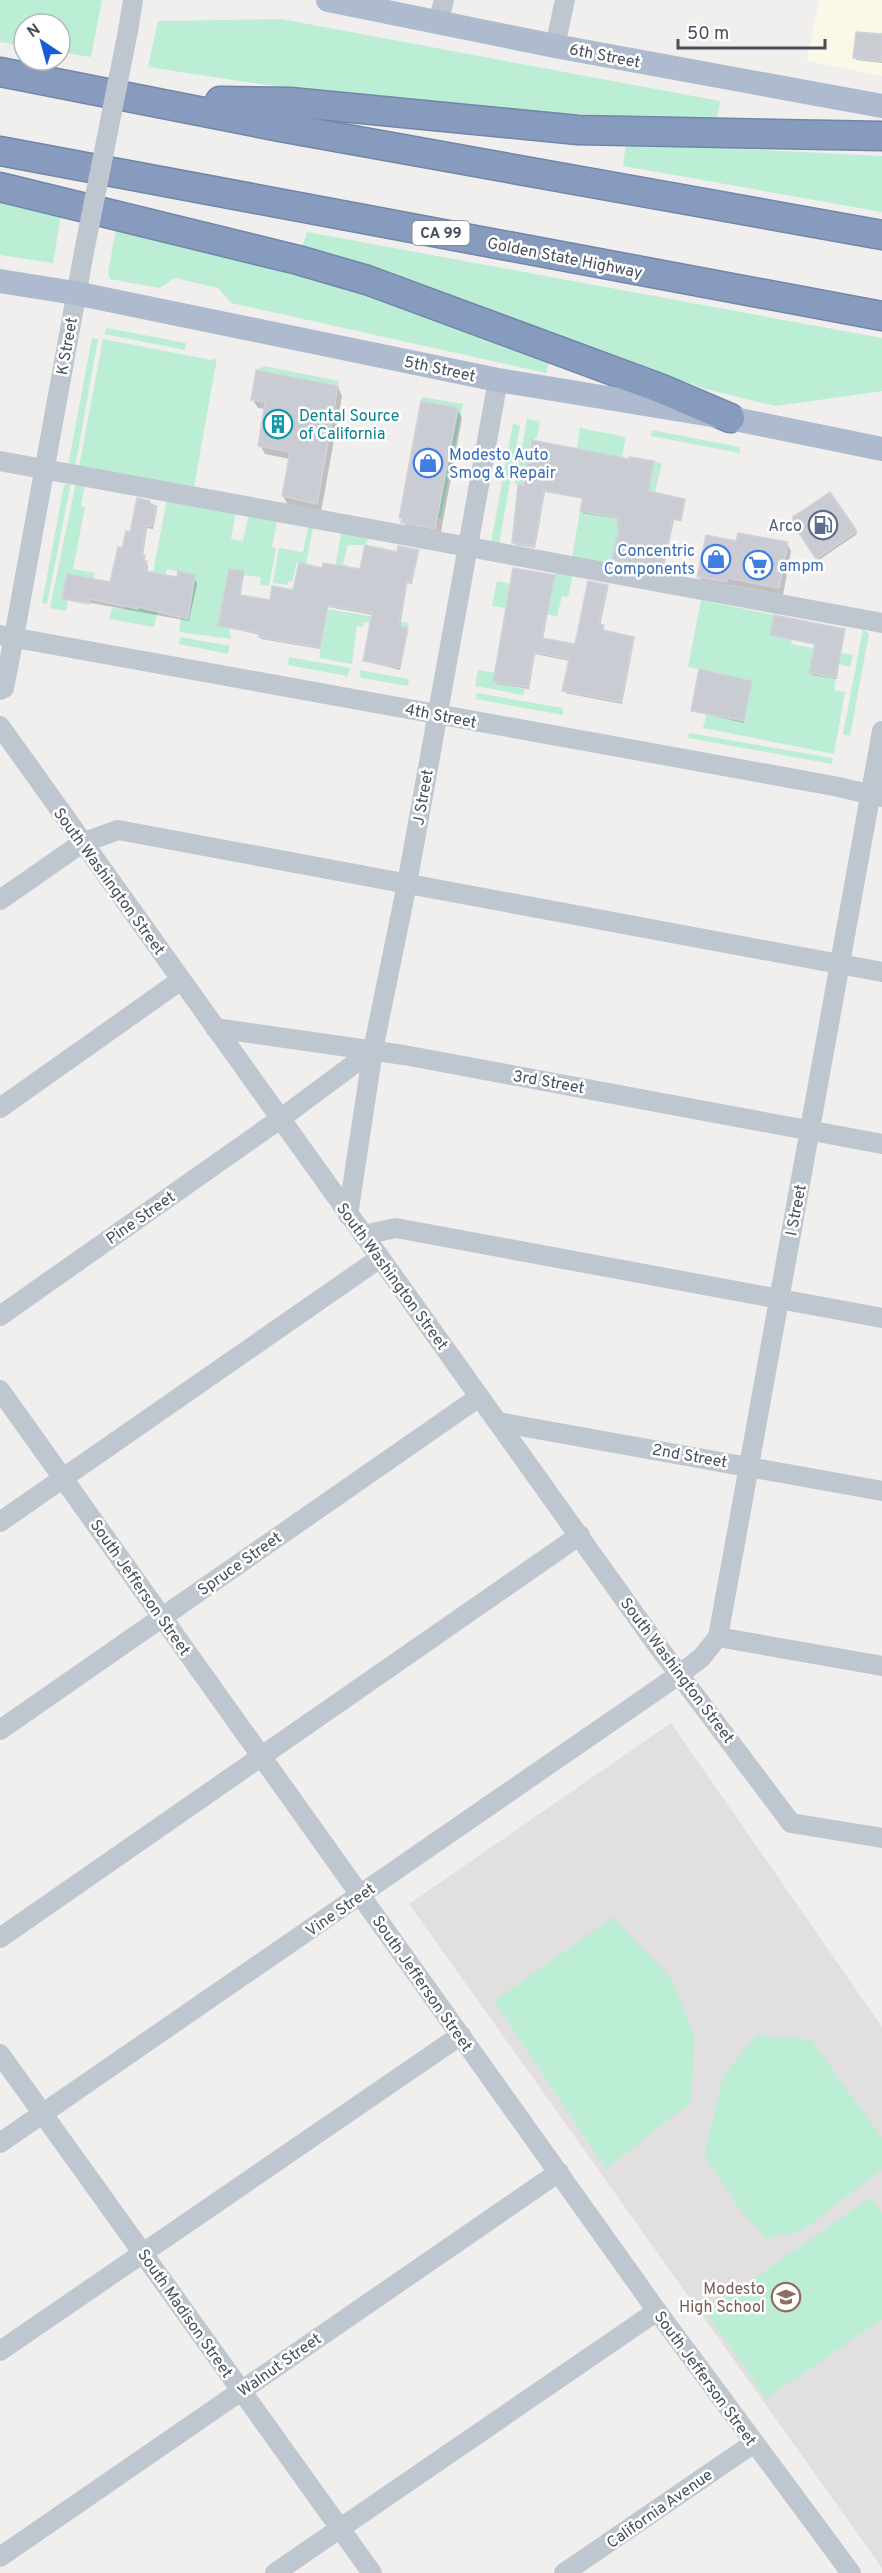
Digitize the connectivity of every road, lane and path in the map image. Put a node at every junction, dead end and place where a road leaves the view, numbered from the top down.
1 (133, 0) edge
2 (332, 0) edge
3 (565, 0) edge
4 (385, 6) edge
5 (441, 11) edge
6 (555, 46) junction
7 (0, 72) edge
8 (153, 101) junction
9 (882, 106) edge
10 (882, 136) edge
11 (0, 151) edge
12 (0, 187) edge
13 (882, 236) edge
14 (0, 281) edge
15 (75, 293) junction
16 (882, 316) edge
17 (498, 380) junction
18 (730, 418) junction
19 (882, 449) edge
20 (0, 461) edge
21 (44, 469) junction
22 (466, 548) junction
23 (882, 623) edge
24 (7, 636) edge
25 (0, 690) edge
26 (437, 714) junction
27 (0, 726) edge
28 (882, 731) edge
29 (876, 796) edge
30 (82, 843) junction
31 (407, 884) junction
32 (0, 900) edge
33 (840, 964) junction
34 (882, 972) edge
35 (181, 980) junction
36 (215, 1028) junction
37 (373, 1050) junction
38 (0, 1108) edge
39 (280, 1119) junction
40 (810, 1130) junction
41 (882, 1144) edge
42 (348, 1215) junction
43 (363, 1235) junction
44 (380, 1258) junction
45 (777, 1299) junction
46 (0, 1316) edge
47 (882, 1318) edge
48 (0, 1390) edge
49 (479, 1397) junction
50 (498, 1422) junction
51 (748, 1465) junction
52 (64, 1478) junction
53 (882, 1491) edge
54 (0, 1522) edge
55 (580, 1535) junction
56 (162, 1617) junction
57 (718, 1637) junction
58 (882, 1666) edge
59 (680, 1674) junction
60 (0, 1730) edge
61 (261, 1757) junction
62 (882, 1838) edge
63 (361, 1894) junction
64 (0, 1938) edge
65 (461, 2035) junction
66 (0, 2054) edge
67 (42, 2114) junction
68 (0, 2143) edge
69 (559, 2172) junction
70 (144, 2252) junction
71 (657, 2311) junction
72 (0, 2351) edge
73 (241, 2391) junction
74 (754, 2443) junction
75 (340, 2528) junction
76 (0, 2557) edge
77 (848, 2572) edge
78 (275, 2573) edge
79 (372, 2573) edge
80 (564, 2573) edge

1 - 15 street, K Street, bridge
2 - 4 main road, 6th Street
3 - 6 street
4 - 5 main road, 6th Street
5 - 6 main road, 6th Street
6 - 9 main road, 6th Street
7 - 8 highway
8 - 10 highway
8 - 13 highway
11 - 16 highway, Golden State Highway / CA 99
12 - 18 highway
14 - 15 main road, 5th Street
15 - 17 main road, 5th Street
15 - 21 street, K Street
17 - 18 main road, 5th Street
17 - 22 street, J Street
18 - 19 main road, 5th Street
20 - 21 street
21 - 22 street
21 - 24 street, K Street
22 - 23 street
22 - 26 street, J Street
24 - 25 street, K Street
24 - 26 street, 4th Street
26 - 29 street, 4th Street
26 - 31 street, J Street
27 - 30 street, South Washington Street
28 - 29 street, I Street
29 - 33 street, I Street
30 - 31 street
30 - 32 street
30 - 35 street, South Washington Street
31 - 33 street
31 - 37 street, J Street
33 - 34 street
33 - 40 street, I Street
35 - 36 street, South Washington Street
35 - 38 street
36 - 37 street, 3rd Street
36 - 39 street, South Washington Street
37 - 39 street, Pine Street
37 - 40 street, 3rd Street
37 - 42 street, J Street
39 - 42 street, South Washington Street
39 - 46 street, Pine Street
40 - 41 street, 3rd Street
40 - 45 street, I Street
42 - 43 street, South Washington Street
43 - 44 street, South Washington Street
43 - 45 street
44 - 49 street, South Washington Street
44 - 52 street
45 - 47 street
45 - 51 street, I Street
48 - 52 street, South Jefferson Street
49 - 50 street, South Washington Street
49 - 56 street, Spruce Street
50 - 51 street, 2nd Street
50 - 55 street, South Washington Street
51 - 53 street, 2nd Street
51 - 57 street, I Street
52 - 54 street
52 - 56 street, South Jefferson Street
55 - 59 street, South Washington Street
55 - 61 street
56 - 60 street, Spruce Street
56 - 61 street, South Jefferson Street
57 - 58 street
57 - 59 street
59 - 62 street, South Washington Street
59 - 63 street, Vine Street
61 - 63 street, South Jefferson Street
61 - 64 street
63 - 65 street, South Jefferson Street
63 - 67 street, Vine Street
65 - 69 street, South Jefferson Street
65 - 70 street
66 - 67 street, South Madison Street
67 - 68 street, Vine Street
67 - 70 street, South Madison Street
69 - 71 street, South Jefferson Street
69 - 73 street, Walnut Street
70 - 72 street
70 - 73 street, South Madison Street
71 - 74 street, South Jefferson Street
71 - 75 street
73 - 75 street, South Madison Street
73 - 76 street, Walnut Street
74 - 77 street, South Jefferson Street
74 - 80 street, California Avenue
75 - 78 street
75 - 79 street, South Madison Street

